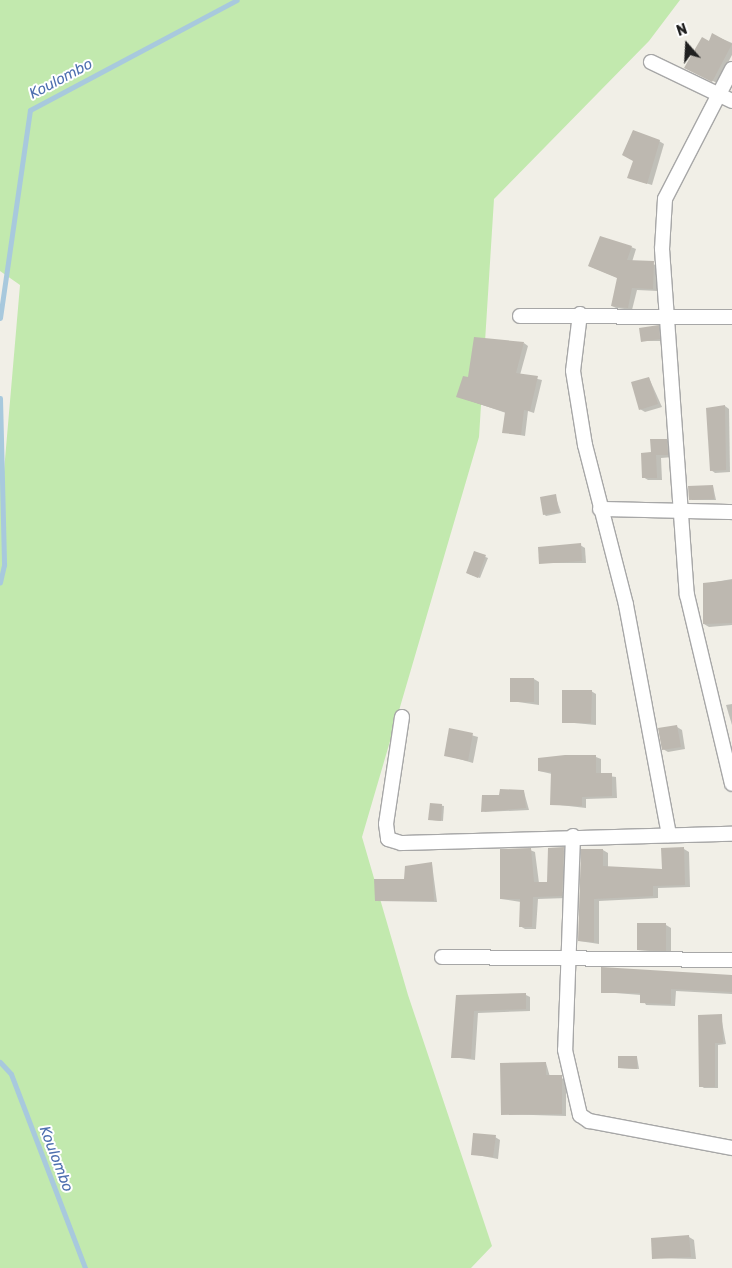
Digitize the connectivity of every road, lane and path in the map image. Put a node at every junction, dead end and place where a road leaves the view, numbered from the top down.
1 (651, 62) dead end
2 (732, 69) edge
3 (726, 98) edge
4 (580, 314) junction
5 (665, 315) junction
6 (520, 316) dead end
7 (732, 317) edge
8 (600, 509) junction
9 (680, 511) junction
10 (732, 512) edge
11 (402, 717) dead end
12 (732, 784) edge
13 (732, 834) edge
14 (669, 835) junction
15 (573, 836) junction
16 (442, 957) dead end
17 (565, 957) junction
18 (732, 960) edge
19 (732, 1148) edge

1 - 3 street
2 - 3 street
3 - 5 street
4 - 5 street
4 - 6 street
4 - 8 street
5 - 7 street
5 - 9 street
8 - 9 street
8 - 14 street
9 - 10 street
9 - 12 street
11 - 15 street
13 - 14 street
14 - 15 street
15 - 17 street
16 - 17 street
17 - 18 street
17 - 19 street

